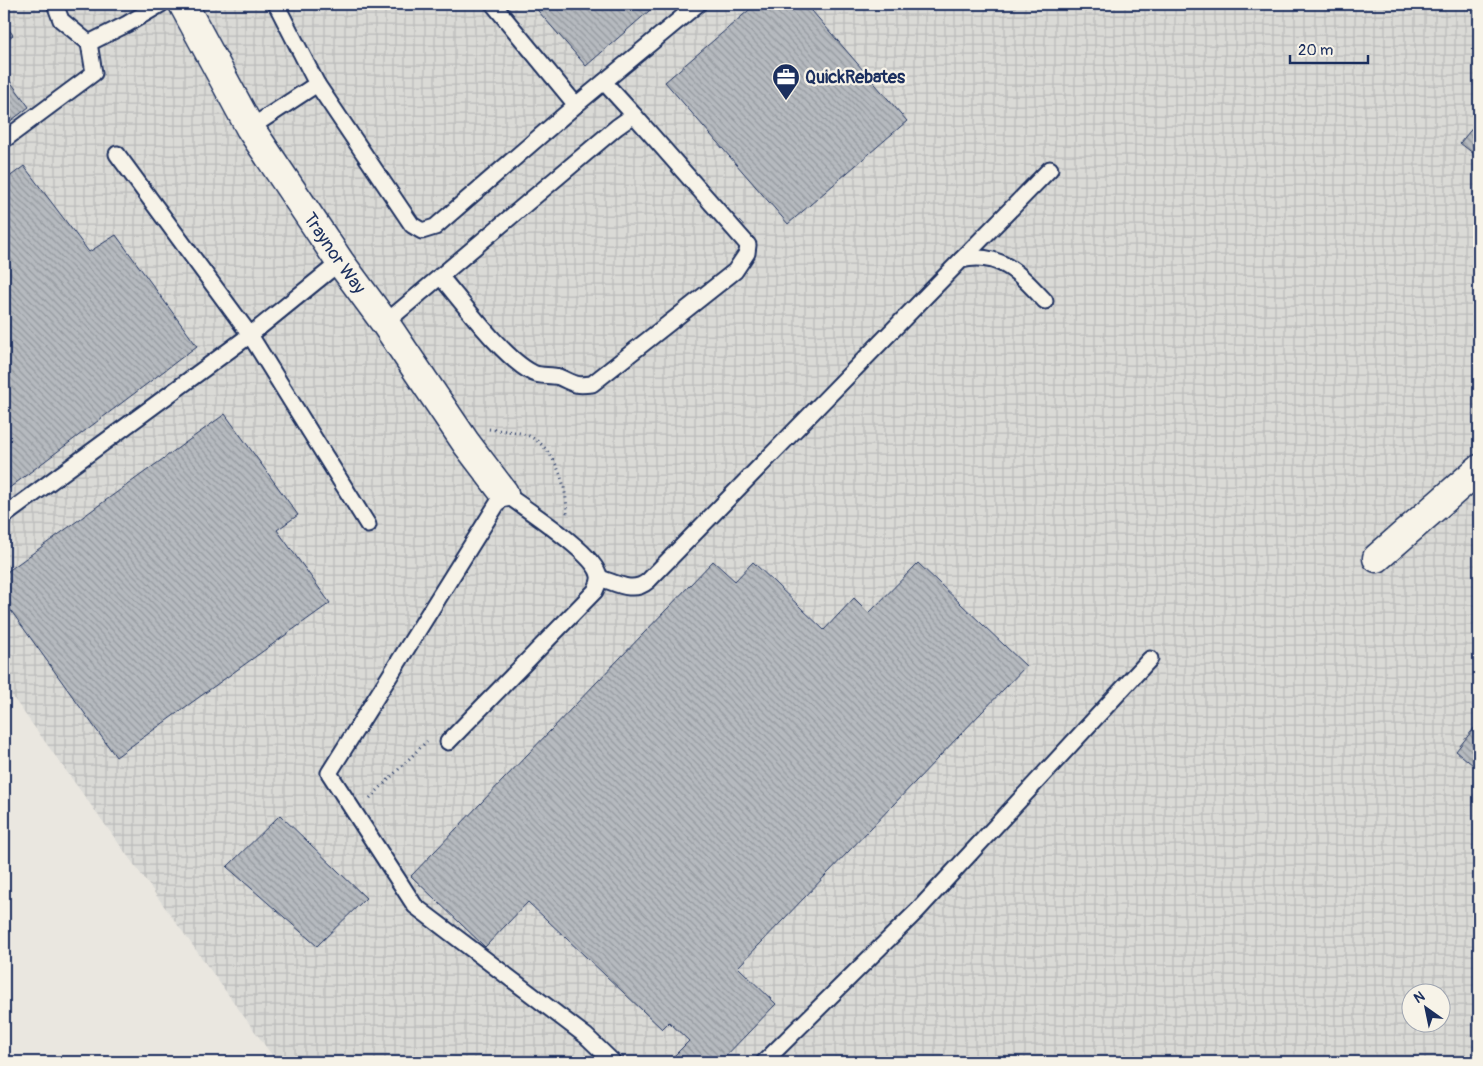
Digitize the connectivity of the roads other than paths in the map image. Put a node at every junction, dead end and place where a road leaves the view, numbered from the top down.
1 (55, 4) edge
2 (160, 4) edge
3 (183, 4) edge
4 (276, 4) edge
5 (493, 4) edge
6 (698, 4) edge
7 (90, 43) junction
8 (604, 82) junction
9 (316, 84) junction
10 (576, 105) junction
11 (634, 115) junction
12 (250, 128) junction
13 (4, 140) edge
14 (117, 154) dead end
15 (1050, 169) dead end
16 (961, 260) junction
17 (340, 262) junction
18 (440, 276) junction
19 (1045, 301) dead end
20 (385, 323) junction
21 (250, 335) junction
22 (1479, 469) edge
23 (504, 492) junction
24 (4, 516) edge
25 (368, 525) dead end
26 (1377, 558) dead end
27 (600, 578) junction
28 (1150, 659) dead end
29 (448, 742) dead end
30 (613, 1062) edge
31 (764, 1062) edge

1 - 7 lane
2 - 7 lane
3 - 12 street, Traynor Way
4 - 9 lane
5 - 10 lane
6 - 8 lane
7 - 13 lane
8 - 10 lane
8 - 11 lane
9 - 10 lane
9 - 12 lane
11 - 18 lane
11 - 18 lane
12 - 17 street, Traynor Way
14 - 21 lane
15 - 16 lane
16 - 19 lane
16 - 27 lane
17 - 20 street, Traynor Way
17 - 21 lane
18 - 20 lane
20 - 23 street, Traynor Way
21 - 24 lane
21 - 25 lane
22 - 26 street
23 - 27 lane
23 - 30 lane
27 - 29 lane
28 - 31 lane

